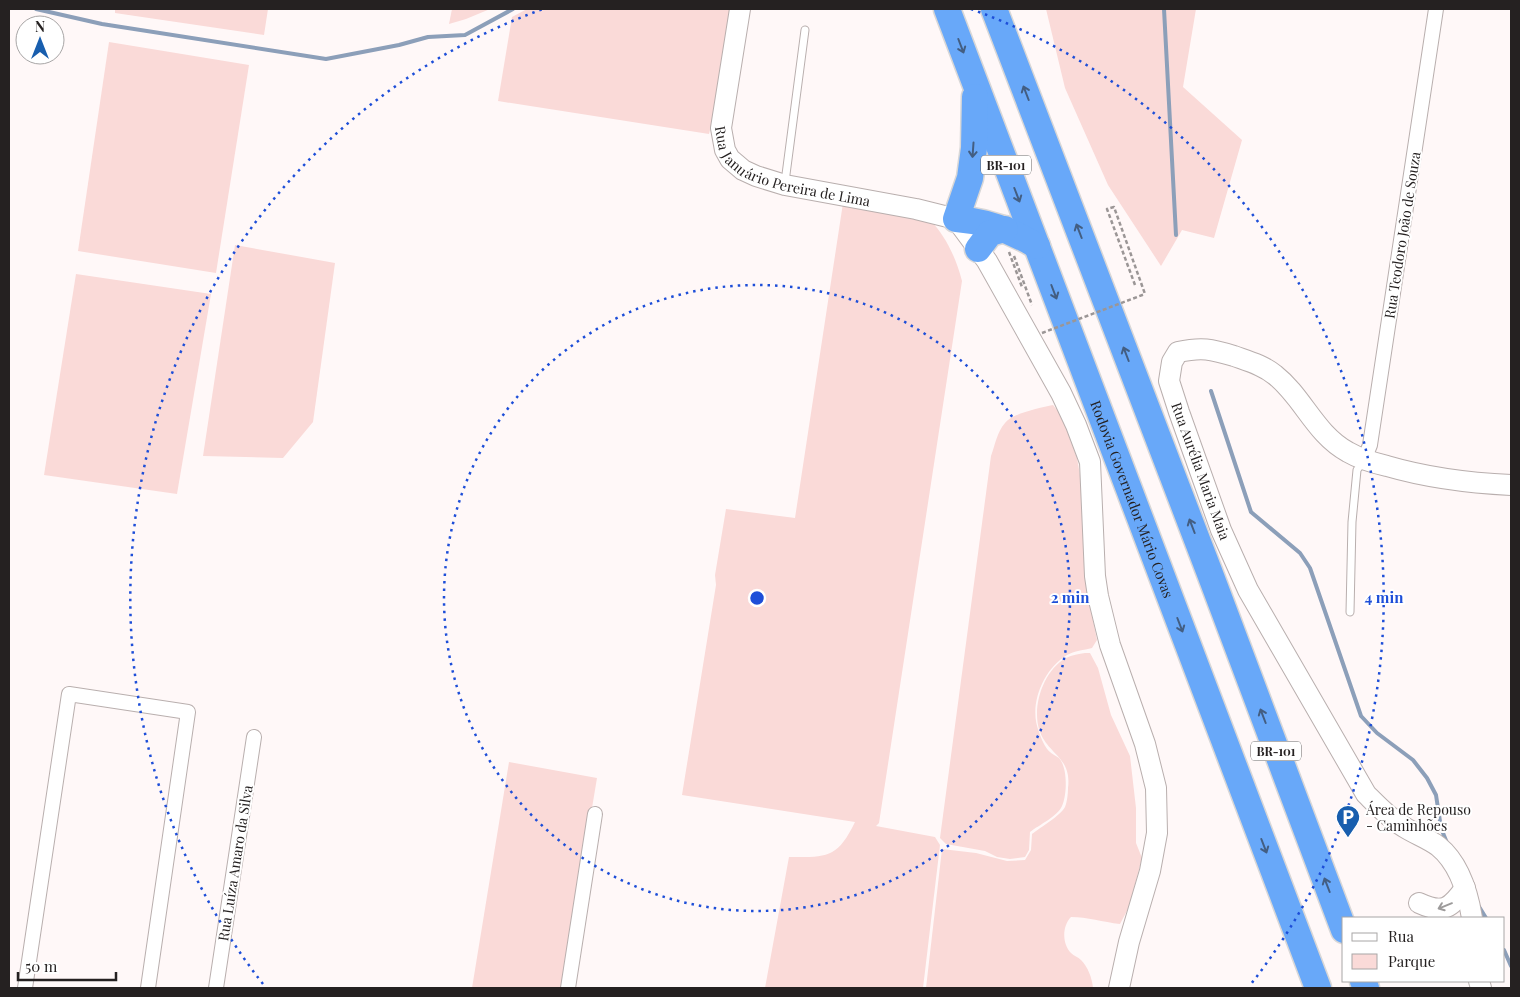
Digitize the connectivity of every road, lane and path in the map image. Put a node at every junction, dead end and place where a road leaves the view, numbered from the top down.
1 (740, 9) edge
2 (947, 9) edge
3 (994, 9) edge
4 (1436, 9) edge
5 (804, 30) dead end
6 (975, 83) junction
7 (785, 185) junction
8 (956, 219) junction
9 (1005, 229) junction
10 (1037, 246) junction
11 (978, 249) junction
12 (1134, 286) dead end
13 (1024, 294) dead end
14 (1032, 306) dead end
15 (1042, 333) dead end
16 (1364, 460) junction
17 (1511, 485) edge
18 (1350, 612) dead end
19 (254, 737) dead end
20 (595, 814) dead end
21 (1465, 888) junction
22 (1419, 903) dead end
23 (1472, 917) edge
24 (1342, 925) edge
25 (25, 988) edge
26 (148, 988) edge
27 (216, 988) edge
28 (568, 988) edge
29 (1119, 988) edge
30 (1318, 988) edge

1 - 7 street, Rua Januário Pereira de Lima
2 -> 6 highway, Rodovia Governador Mário Covas / BR-101
24 -> 3 highway, BR-101
4 - 16 street, Rua Teodoro João de Souza
5 - 7 lane
6 -> 8 highway
6 -> 10 highway, Rodovia Governador Mário Covas / BR-101
7 - 8 street, Rua Januário Pereira de Lima
8 - 9 highway
8 - 11 street
9 - 10 highway
9 - 11 highway
10 -> 30 highway, Rodovia Governador Mário Covas / BR-101
11 - 29 street
12 - 15 path, bridge
13 - 14 path
16 - 17 street, Rua Aurélia Maria Maia
16 - 18 lane
16 - 21 street, Rua Aurélia Maria Maia
19 - 27 street, Rua Luíza Amaro da Silva
20 - 28 street
21 -> 22 street
21 - 23 street, Rua Aurélia Maria Maia
25 - 26 street

